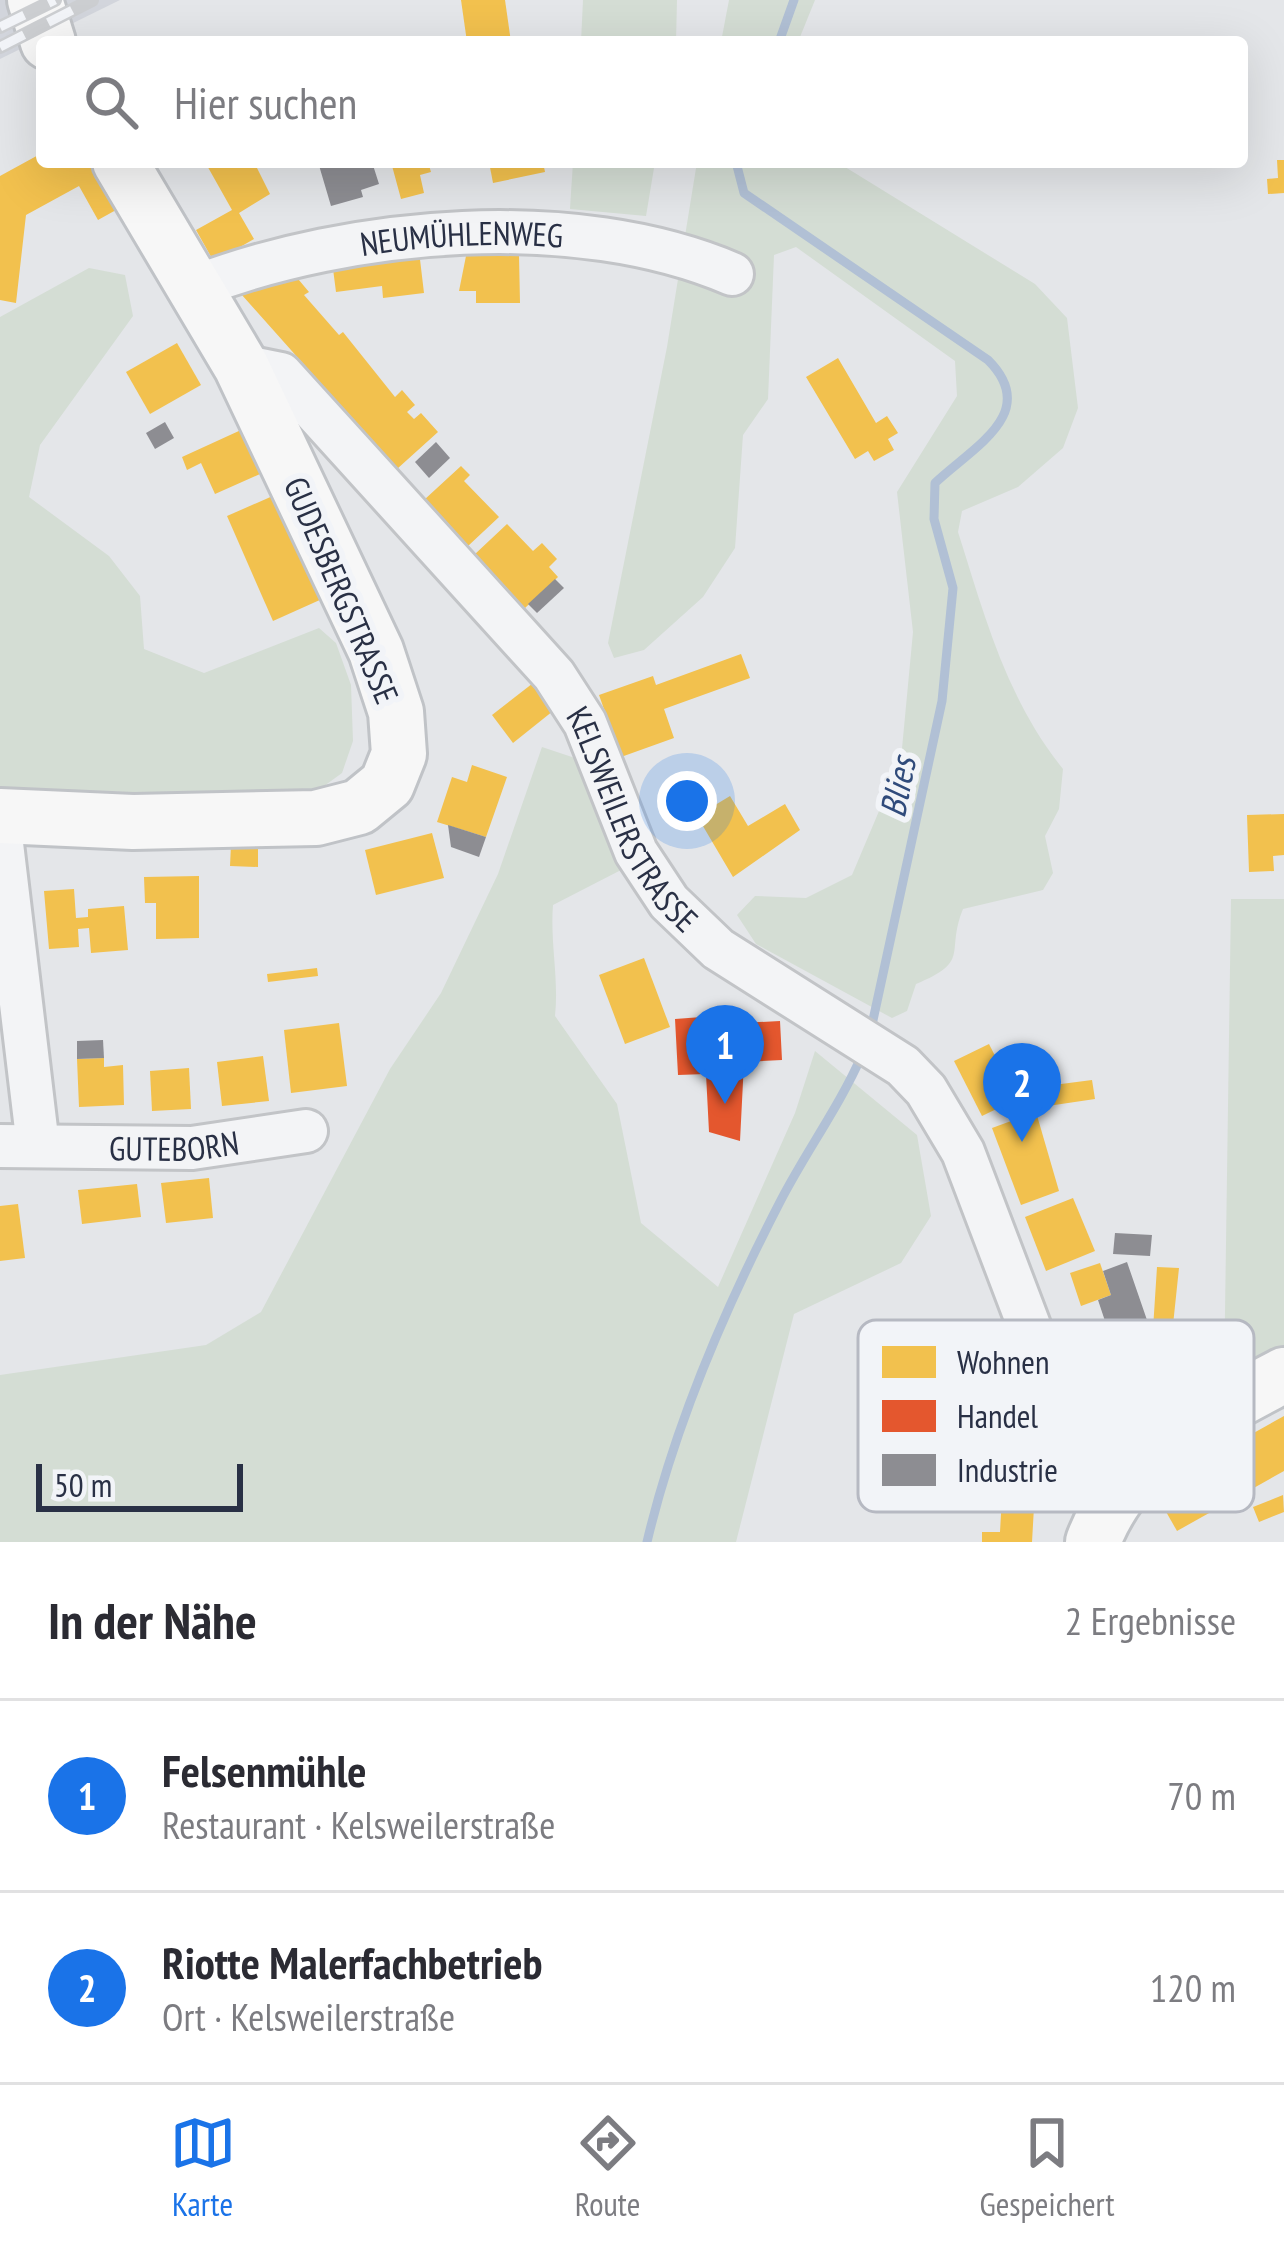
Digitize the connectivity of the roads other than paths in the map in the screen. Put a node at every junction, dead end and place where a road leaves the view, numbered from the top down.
1 (35, 0) edge
2 (46, 36) edge
3 (123, 168) edge
4 (732, 274) dead end
5 (195, 287) junction
6 (241, 366) junction
7 (0, 816) edge
8 (0, 827) edge
9 (306, 1131) dead end
10 (19, 1146) edge
11 (1027, 1320) edge
12 (1284, 1375) edge
13 (1254, 1392) edge
14 (1104, 1512) edge
15 (1093, 1542) edge

1 - 2 main road
3 - 5 main road
4 - 5 street, NEUMÜHLENWEG
5 - 6 main road
6 - 7 main road, GUDESBERGSTRASSE
6 - 11 street, KELSWEILERSTRASSE
8 - 10 street, GUTEBORN
9 - 10 street, GUTEBORN
12 - 13 main road
14 - 15 main road

